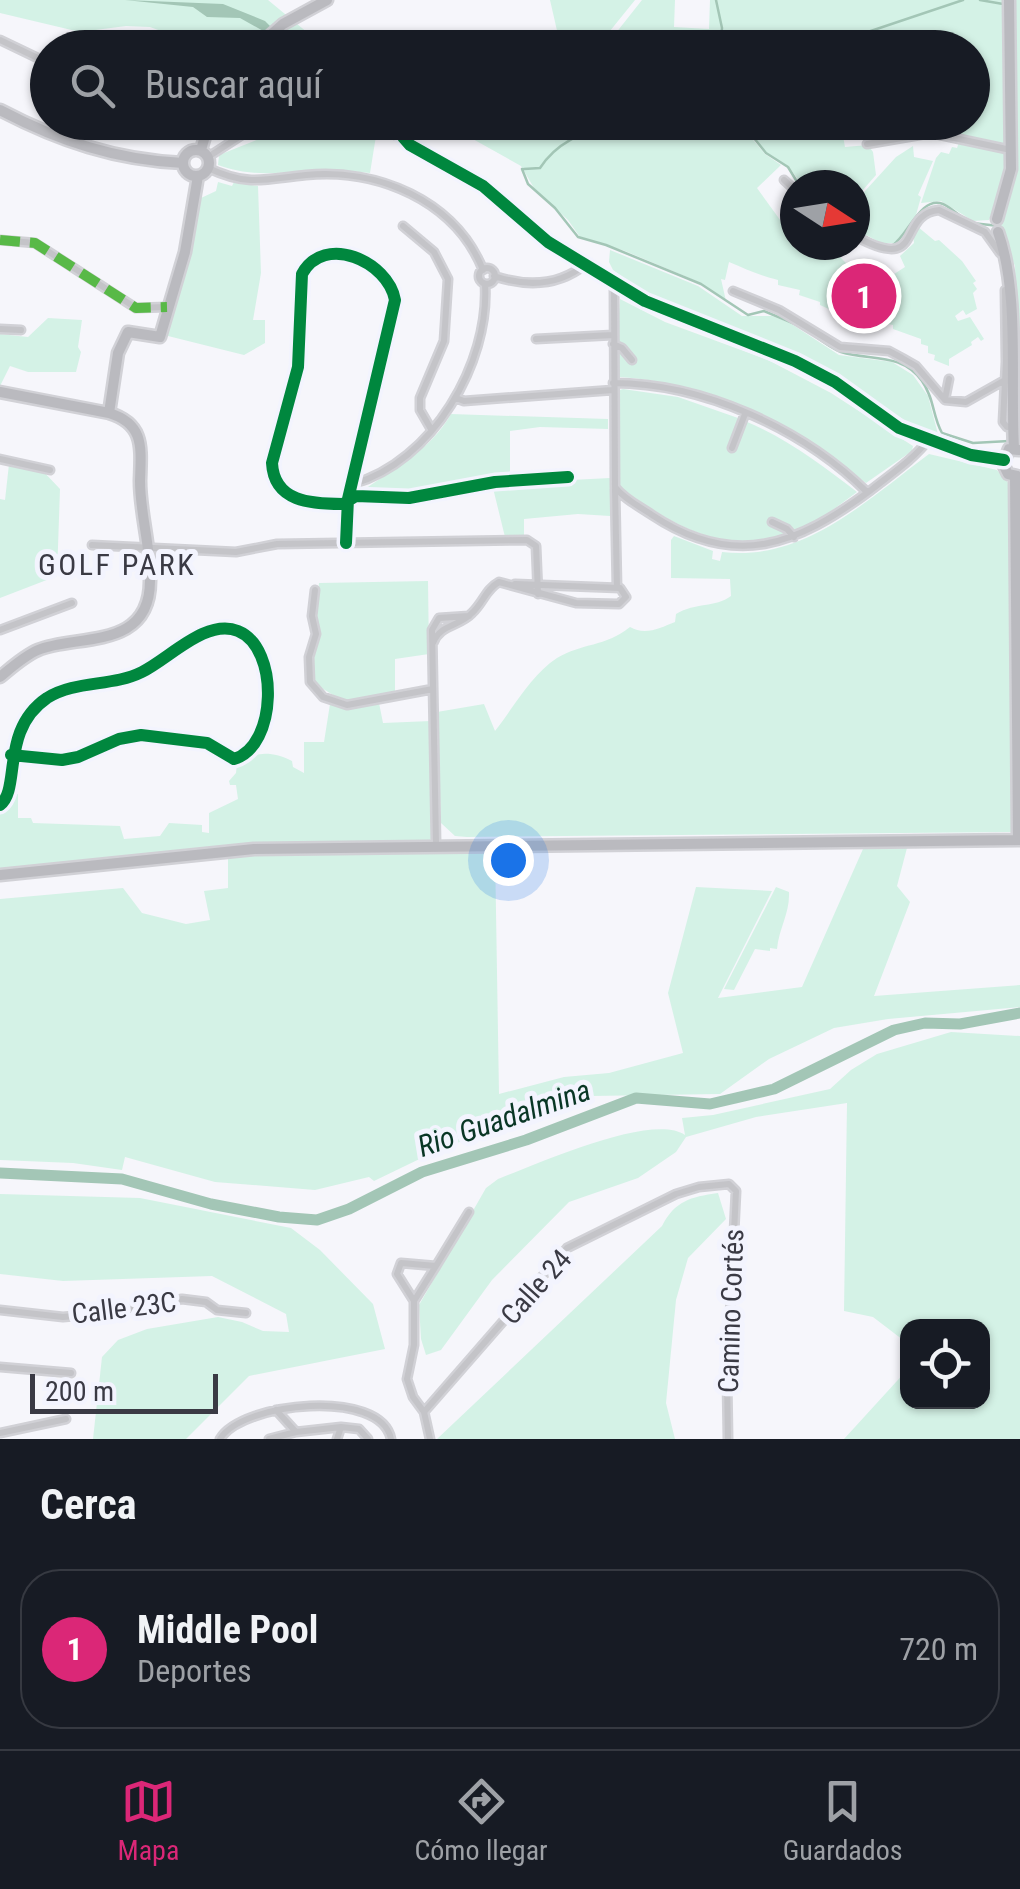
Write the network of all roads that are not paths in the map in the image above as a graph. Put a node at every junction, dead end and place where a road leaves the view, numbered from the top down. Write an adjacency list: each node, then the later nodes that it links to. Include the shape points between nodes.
1 (1009, 0): 15 (street)
2 (319, 1): 3 (street)
3 (276, 30)
4 (0, 40): 5 (street)
5 (30, 54)
6 (0, 110): 7 (street)
7 (30, 126)
8 (65, 140): 17 (street, via 102,153)
9 (208, 140): 16 (street)
10 (235, 140): 16 (street)
11 (406, 140): 24 (street, via 483,186 548,242)
12 (891, 140): 14 (street)
13 (964, 140): 15 (street)
14 (868, 144)
15 (1012, 150): 19 (street)
16 (206, 158): 17 (street, via 187,153); 18 (street); 25 (street, via 234,177 264,182 332,174 386,181 456,226)
17 (183, 163): 18 (street)
18 (198, 176): 30 (street, via 185,252)
19 (998, 219): 21 (street)
20 (404, 226): 45 (street, via 434,252 448,279 444,341 420,398)
21 (998, 232): 44 (street, via 1013,278)
22 (0, 240): 30 (street, via 34,243 136,308)
23 (870, 244): 37 (street, via 893,250 934,210 990,236 1004,270)
24 (586, 264): 26 (street, via 570,277 530,284); 28 (street)
25 (483, 270): 26 (street); 27 (street)
26 (494, 276): 27 (street)
27 (485, 284): 40 (street, via 480,342)
28 (614, 284): 34 (street); 46 (street, via 670,314 795,361 899,428)
29 (733, 291): 41 (street, via 840,347 889,351 916,366)
30 (166, 307): 42 (street, via 160,337 128,332)
31 (0, 329): 32 (street)
32 (21, 330)
33 (536, 339): 34 (street)
34 (613, 339): 35 (street); 38 (street)
35 (632, 360)
36 (949, 380): 41 (street)
37 (1005, 380): 41 (street, via 966,402); 44 (street, via 1002,420)
38 (613, 386): 40 (street); 43 (street, via 685,392); 55 (street)
39 (0, 392): 42 (street)
40 (456, 398): 45 (street)
41 (944, 399)
42 (109, 413): 62 (street, via 136,428)
43 (745, 414): 47 (street); 56 (street, via 822,455)
44 (1012, 427): 48 (street)
45 (431, 429): 54 (street, via 405,454)
46 (930, 440): 50 (street); 56 (street)
47 (732, 448)
48 (1017, 449): 50 (street, via 1009,449)
49 (0, 459): 51 (street)
50 (1004, 460): 52 (street, via 1004,469)
51 (50, 470)
52 (1017, 476): 70 (street)
53 (568, 477): 57 (street)
54 (353, 484): 57 (street); 57 (street, via 395,300 379,271 354,256 334,254 309,262 302,274 298,367 272,476 301,500)
55 (614, 487): 59 (street, via 662,522 704,540 744,547); 63 (street)
56 (868, 492): 59 (street)
57 (348, 500): 60 (street)
58 (772, 522): 59 (street)
59 (794, 537)
60 (346, 543): 62 (street, via 236,552); 65 (street, via 535,542)
61 (92, 545): 62 (street)
62 (147, 548): 68 (street, via 151,583 134,621 93,642 40,649)
63 (617, 588): 65 (street); 65 (street, via 626,592 622,603 576,603)
64 (315, 590): 69 (street, via 310,682 323,697 347,705)
65 (538, 590): 69 (street, via 494,584 470,616 444,627 433,643)
66 (72, 603): 67 (street)
67 (0, 630)
68 (0, 677)
69 (433, 689): 74 (street)
70 (1019, 692): 73 (street)
71 (11, 755): 71 (street, via 62,760 141,735 196,740 239,759 255,744 265,719 263,659 250,638 213,630 138,674 50,696 26,717); 72 (street, via 8,795)
72 (0, 805)
73 (1019, 840): 74 (street)
74 (436, 844): 75 (street, via 254,848)
75 (0, 875)
76 (732, 1185): 85 (street, Calle 24, via 676,1194 567,1248); 94 (street, Camino Cortés, via 737,1250)
77 (470, 1212): 78 (street)
78 (436, 1266): 79 (street); 79 (street, via 401,1263 397,1274)
79 (414, 1301): 85 (street, via 407,1379)
80 (0, 1310): 81 (street, Calle 23C, via 63,1317 182,1299)
81 (246, 1314)
82 (0, 1367): 83 (street)
83 (71, 1373)
84 (276, 1410): 87 (street); 89 (street, via 239,1420); 92 (street, via 363,1410 382,1420)
85 (424, 1412): 93 (street)
86 (66, 1419): 88 (street)
87 (296, 1432): 90 (street); 91 (street, via 340,1427 359,1429)
88 (0, 1433)
89 (220, 1439)
90 (269, 1439)
91 (368, 1439)
92 (391, 1439)
93 (430, 1439)
94 (728, 1439)

